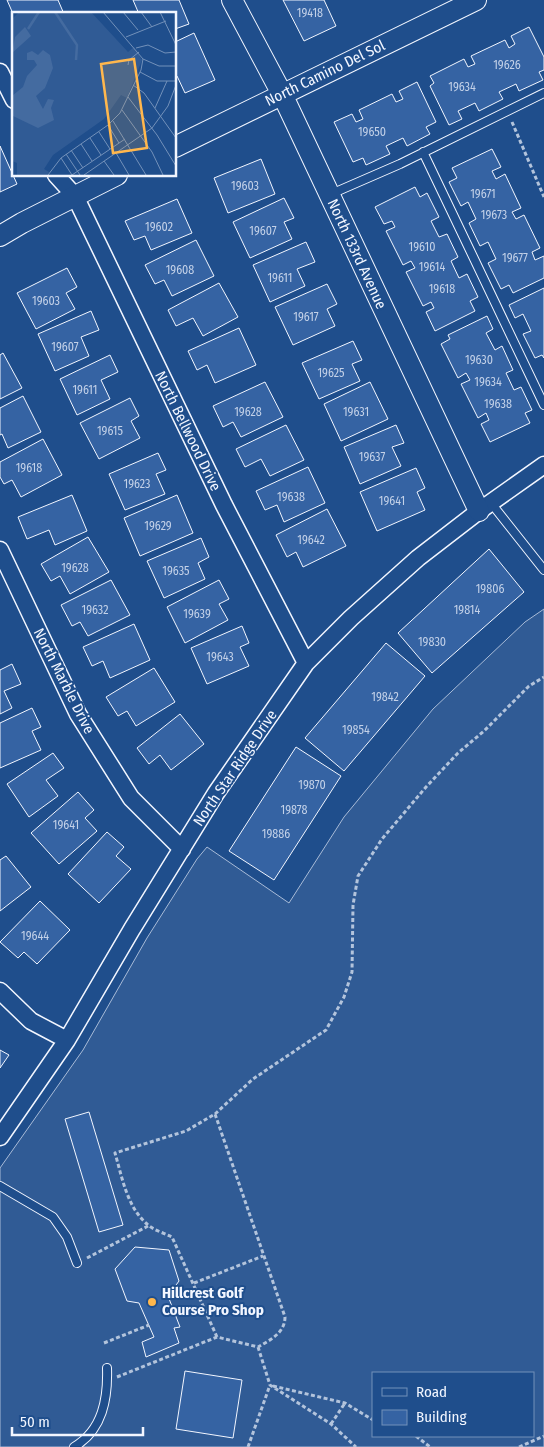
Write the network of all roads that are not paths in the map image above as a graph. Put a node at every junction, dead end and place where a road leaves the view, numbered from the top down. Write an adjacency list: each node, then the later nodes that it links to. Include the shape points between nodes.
1 (232, 0): 5 (street, North 133rd Avenue)
2 (476, 0): 5 (street, North Camino Del Sol)
3 (0, 72): 6 (street)
4 (544, 93): 8 (lane)
5 (282, 94): 7 (street, North Camino Del Sol); 11 (street, North 133rd Avenue)
6 (12, 96)
7 (176, 147)
8 (423, 152): 11 (lane); 14 (lane)
9 (57, 176): 12 (street, North Bellwood Drive)
10 (115, 176): 12 (street)
11 (329, 195): 16 (street, North 133rd Avenue)
12 (75, 196): 13 (street); 19 (street, North Bellwood Drive, via 224,505)
13 (0, 236)
14 (544, 405)
15 (544, 465): 16 (street, North Star Ridge Drive)
16 (485, 507): 18 (lane); 19 (street, North Star Ridge Drive, via 418,558)
17 (0, 550): 20 (street, North Marble Drive, via 78,714 131,798)
18 (544, 570)
19 (306, 663): 20 (street, North Star Ridge Drive, via 216,792)
20 (182, 849): 22 (street, North Star Ridge Drive)
21 (0, 991): 22 (street, via 32,1021)
22 (67, 1040): 23 (street, North Star Ridge Drive)
23 (0, 1137)
24 (0, 1186): 25 (lane, via 53,1217 67,1237)
25 (77, 1263)
26 (107, 1368): 27 (lane, via 106,1400 101,1417 86,1438)
27 (74, 1447)

